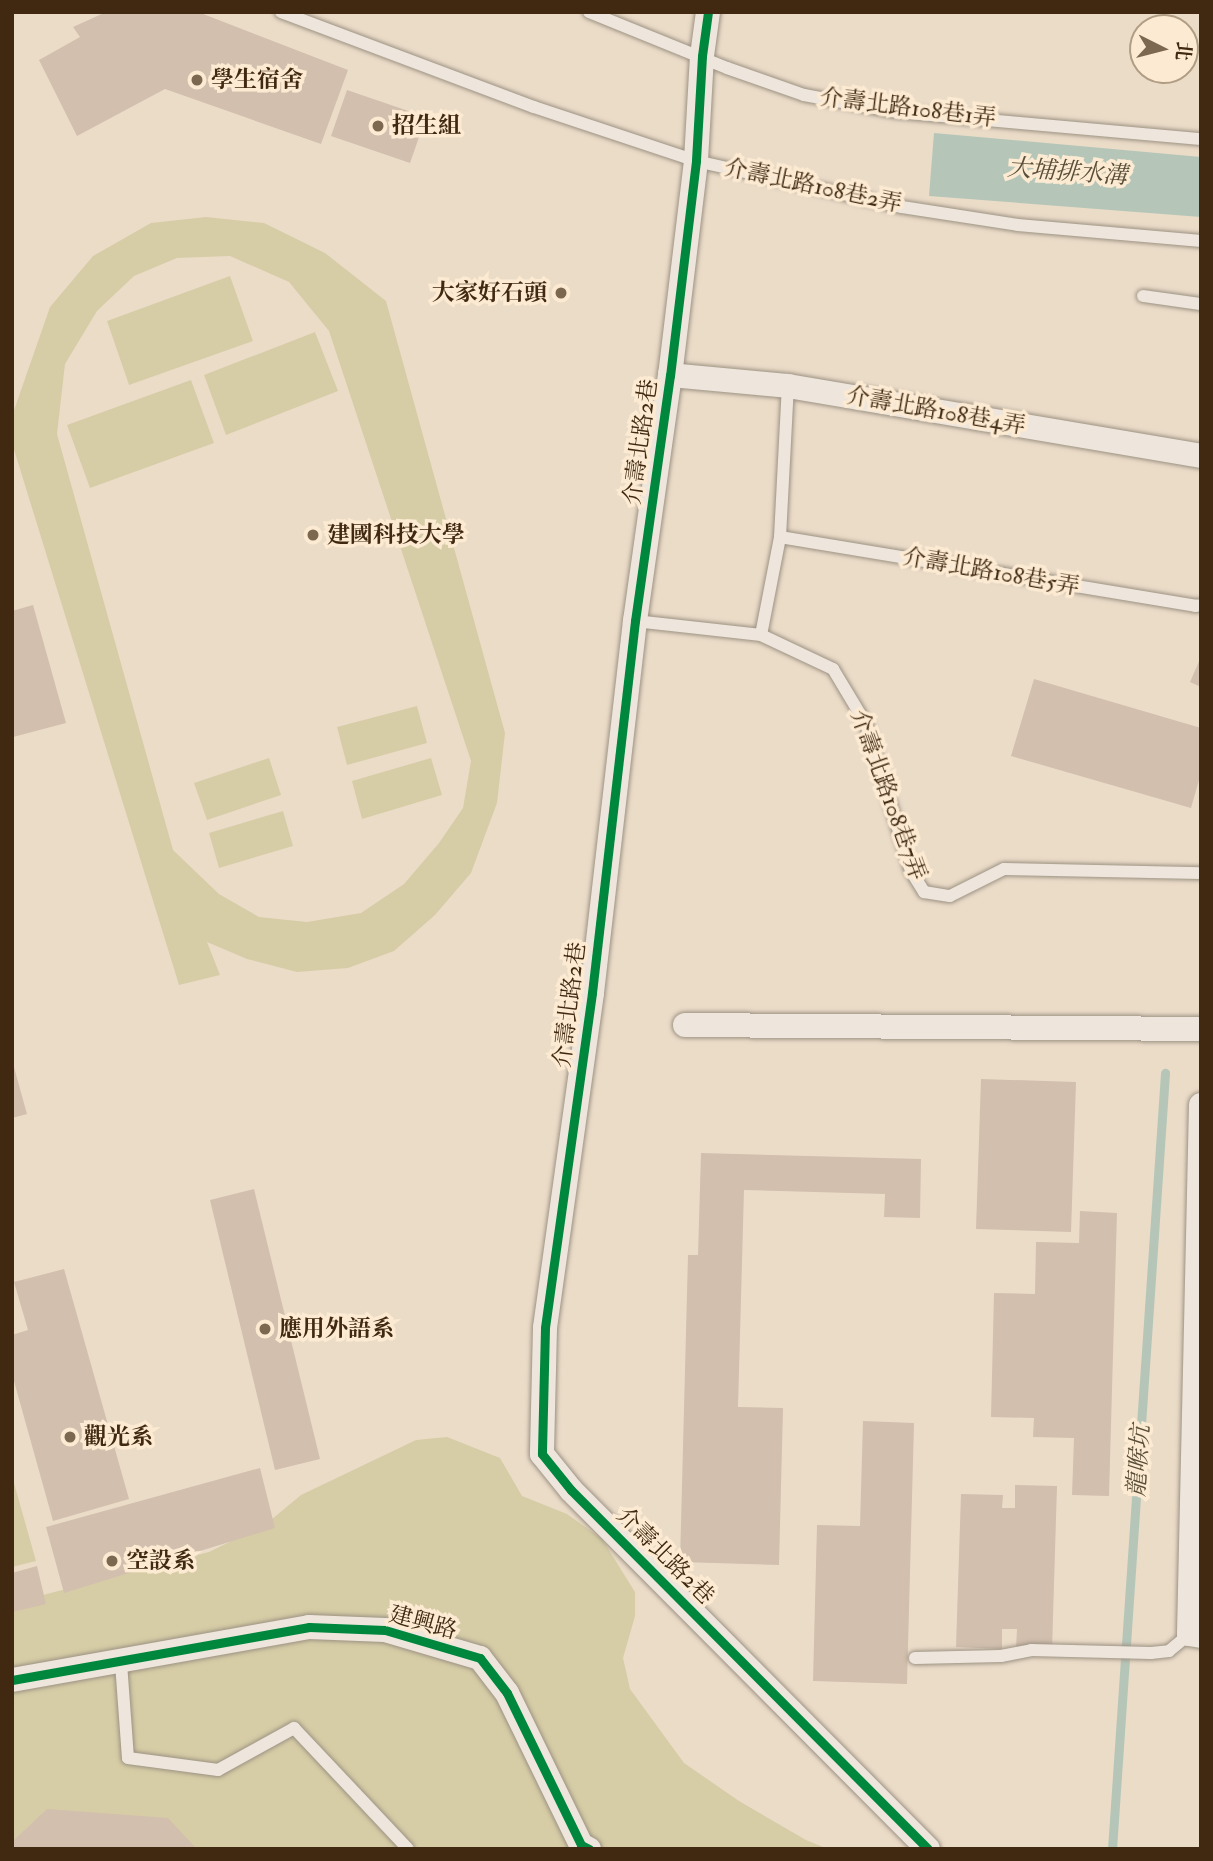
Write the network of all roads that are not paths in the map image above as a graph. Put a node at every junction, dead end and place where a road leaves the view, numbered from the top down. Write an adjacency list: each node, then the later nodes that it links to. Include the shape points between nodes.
1 (281, 12): 6 (lane, 介壽北路108巷2弄, via 534,107)
2 (589, 12): 4 (lane, 介壽北路108巷1弄)
3 (708, 12): 4 (street, 介壽北路2巷)
4 (702, 56): 5 (lane, 介壽北路108巷1弄, via 804,94 897,112); 6 (street, 介壽北路2巷)
5 (1201, 138)
6 (696, 161): 7 (lane, 介壽北路108巷2弄, via 915,209 1018,225); 10 (street, 介壽北路2巷)
7 (1201, 241)
8 (1143, 296): 9 (lane)
9 (1201, 304)
10 (670, 374): 11 (street, 介壽北路108巷4弄); 15 (street, 介壽北路2巷)
11 (788, 386): 12 (street, 介壽北路108巷4弄); 13 (lane)
12 (1201, 456)
13 (780, 537): 14 (lane, 介壽北路108巷5弄); 16 (lane)
14 (1201, 604)
15 (635, 621): 16 (lane, 介壽北路108巷7弄); 27 (street, 介壽北路2巷, via 592,993 545,1328 542,1454 571,1490)
16 (761, 635): 17 (lane, 介壽北路108巷7弄, via 833,669 866,724 911,871 924,892 950,896 1004,869)
17 (1201, 873)
18 (685, 1024): 19 (street)
19 (1201, 1029)
20 (1201, 1105): 21 (street)
21 (1195, 1635): 22 (lane, via 1169,1651 1151,1653 1031,1650 1002,1656)
22 (915, 1658)
23 (121, 1663): 24 (street, 建興路); 25 (lane, via 128,1758 218,1770 294,1728); 26 (street, 建興路, via 309,1627 385,1630 480,1658 508,1693 581,1845)
24 (12, 1680)
25 (408, 1849)
26 (589, 1849)
27 (928, 1849)

